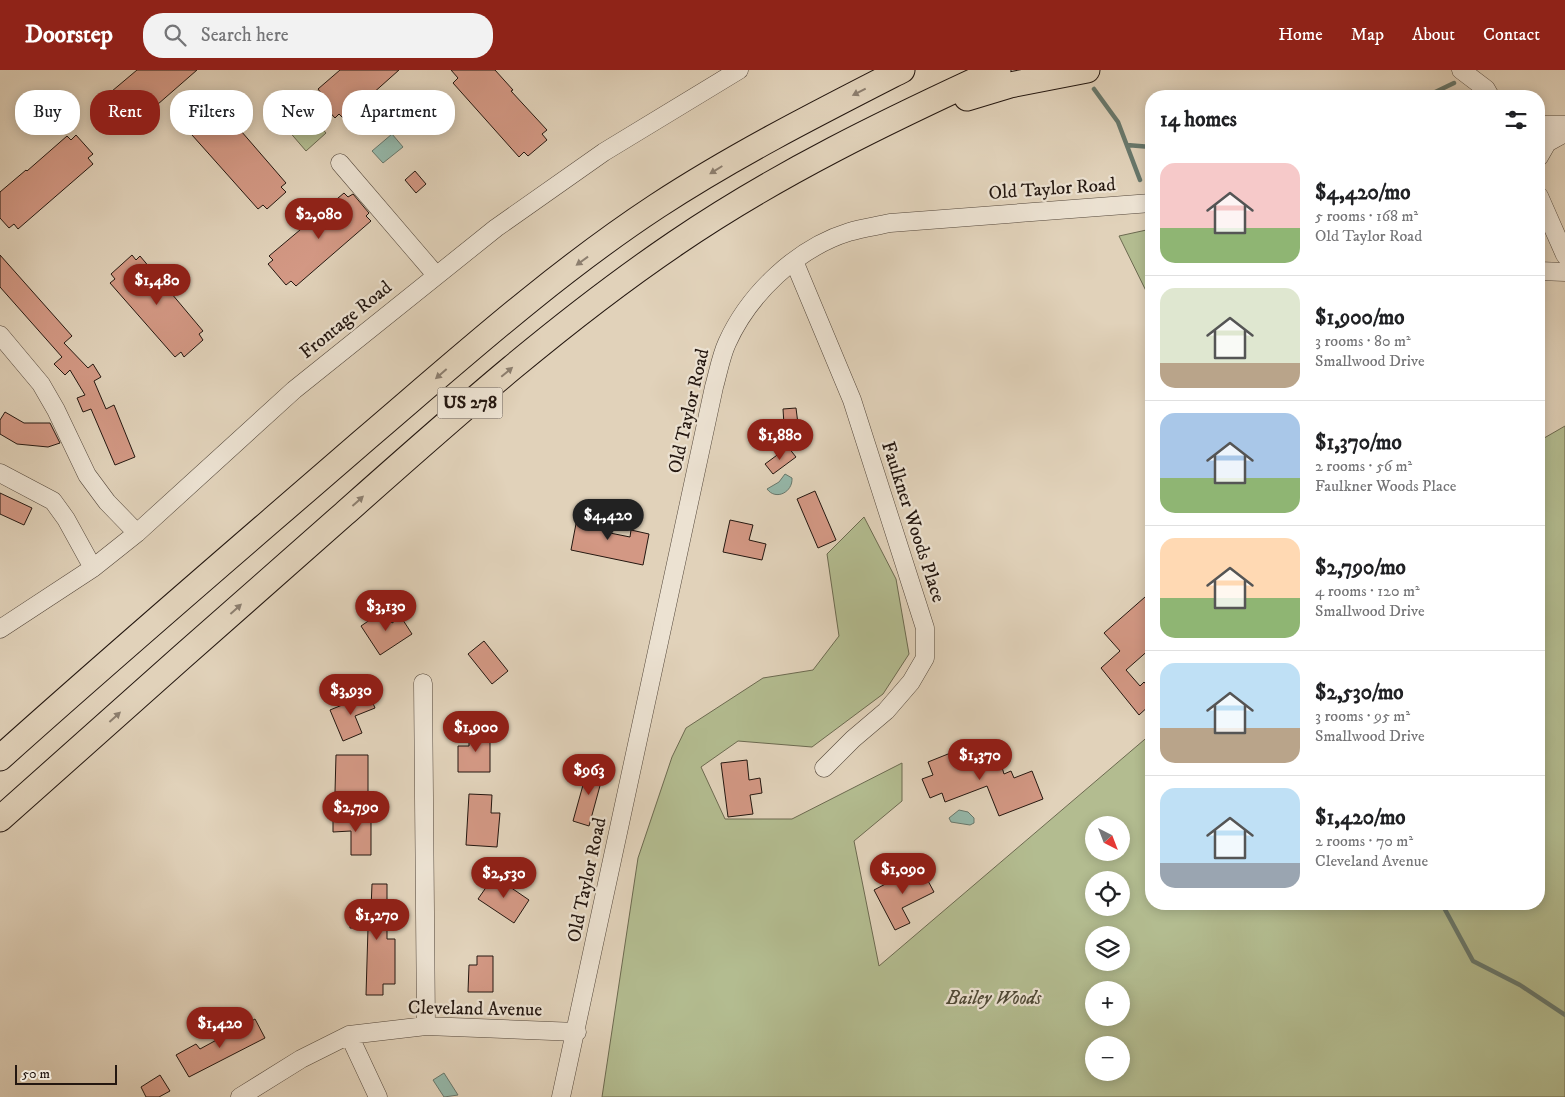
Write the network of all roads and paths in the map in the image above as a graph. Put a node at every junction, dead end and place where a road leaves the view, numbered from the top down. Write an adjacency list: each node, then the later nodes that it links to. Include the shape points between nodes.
1 (738, 70): 21 (street, Frontage Road, via 604,152)
2 (902, 70): 28 (highway, US 278, one-way to 28, via 759,143 656,207 550,284)
3 (998, 70): 9 (highway, US 278)
4 (1087, 70): 9 (highway, via 1010,85)
5 (1461, 70): 7 (street)
6 (1484, 70): 8 (street)
7 (1484, 90)
8 (1487, 90)
9 (886, 122): 29 (highway, US 278, one-way to 9, via 448,422 573,317 677,242 787,174)
10 (1545, 125): 11 (street)
11 (1565, 125)
12 (1565, 133): 13 (street)
13 (1545, 146)
14 (340, 163): 21 (street)
15 (1145, 203): 18 (street, Old Taylor Road, via 890,223 848,233)
16 (1545, 210): 17 (street)
17 (1565, 255)
18 (794, 261): 32 (street, Faulkner Woods Place, via 852,400 925,628 925,658 911,682 886,711); 36 (street, Old Taylor Road, via 747,309 727,343 714,387)
19 (1545, 271): 20 (street)
20 (1565, 272)
21 (436, 275): 24 (street, Frontage Road, via 294,390)
22 (0, 335): 24 (street, via 41,384 86,475)
23 (0, 473): 25 (street, via 53,501)
24 (137, 532): 25 (street, Frontage Road)
25 (93, 568): 26 (street, Frontage Road)
26 (0, 629)
27 (423, 683): 35 (street)
28 (54, 710): 30 (highway); 31 (highway, US 278)
29 (94, 735): 33 (highway, US 278); 34 (highway)
30 (0, 742)
31 (0, 758)
32 (824, 768)
33 (0, 819)
34 (0, 835)
35 (426, 1026): 36 (street, Cleveland Avenue); 37 (street, Cleveland Avenue)
36 (576, 1032): 40 (street, Old Taylor Road)
37 (350, 1035): 38 (street, Cleveland Avenue, via 301,1059); 39 (street)
38 (240, 1097)
39 (378, 1097)
40 (561, 1097)

